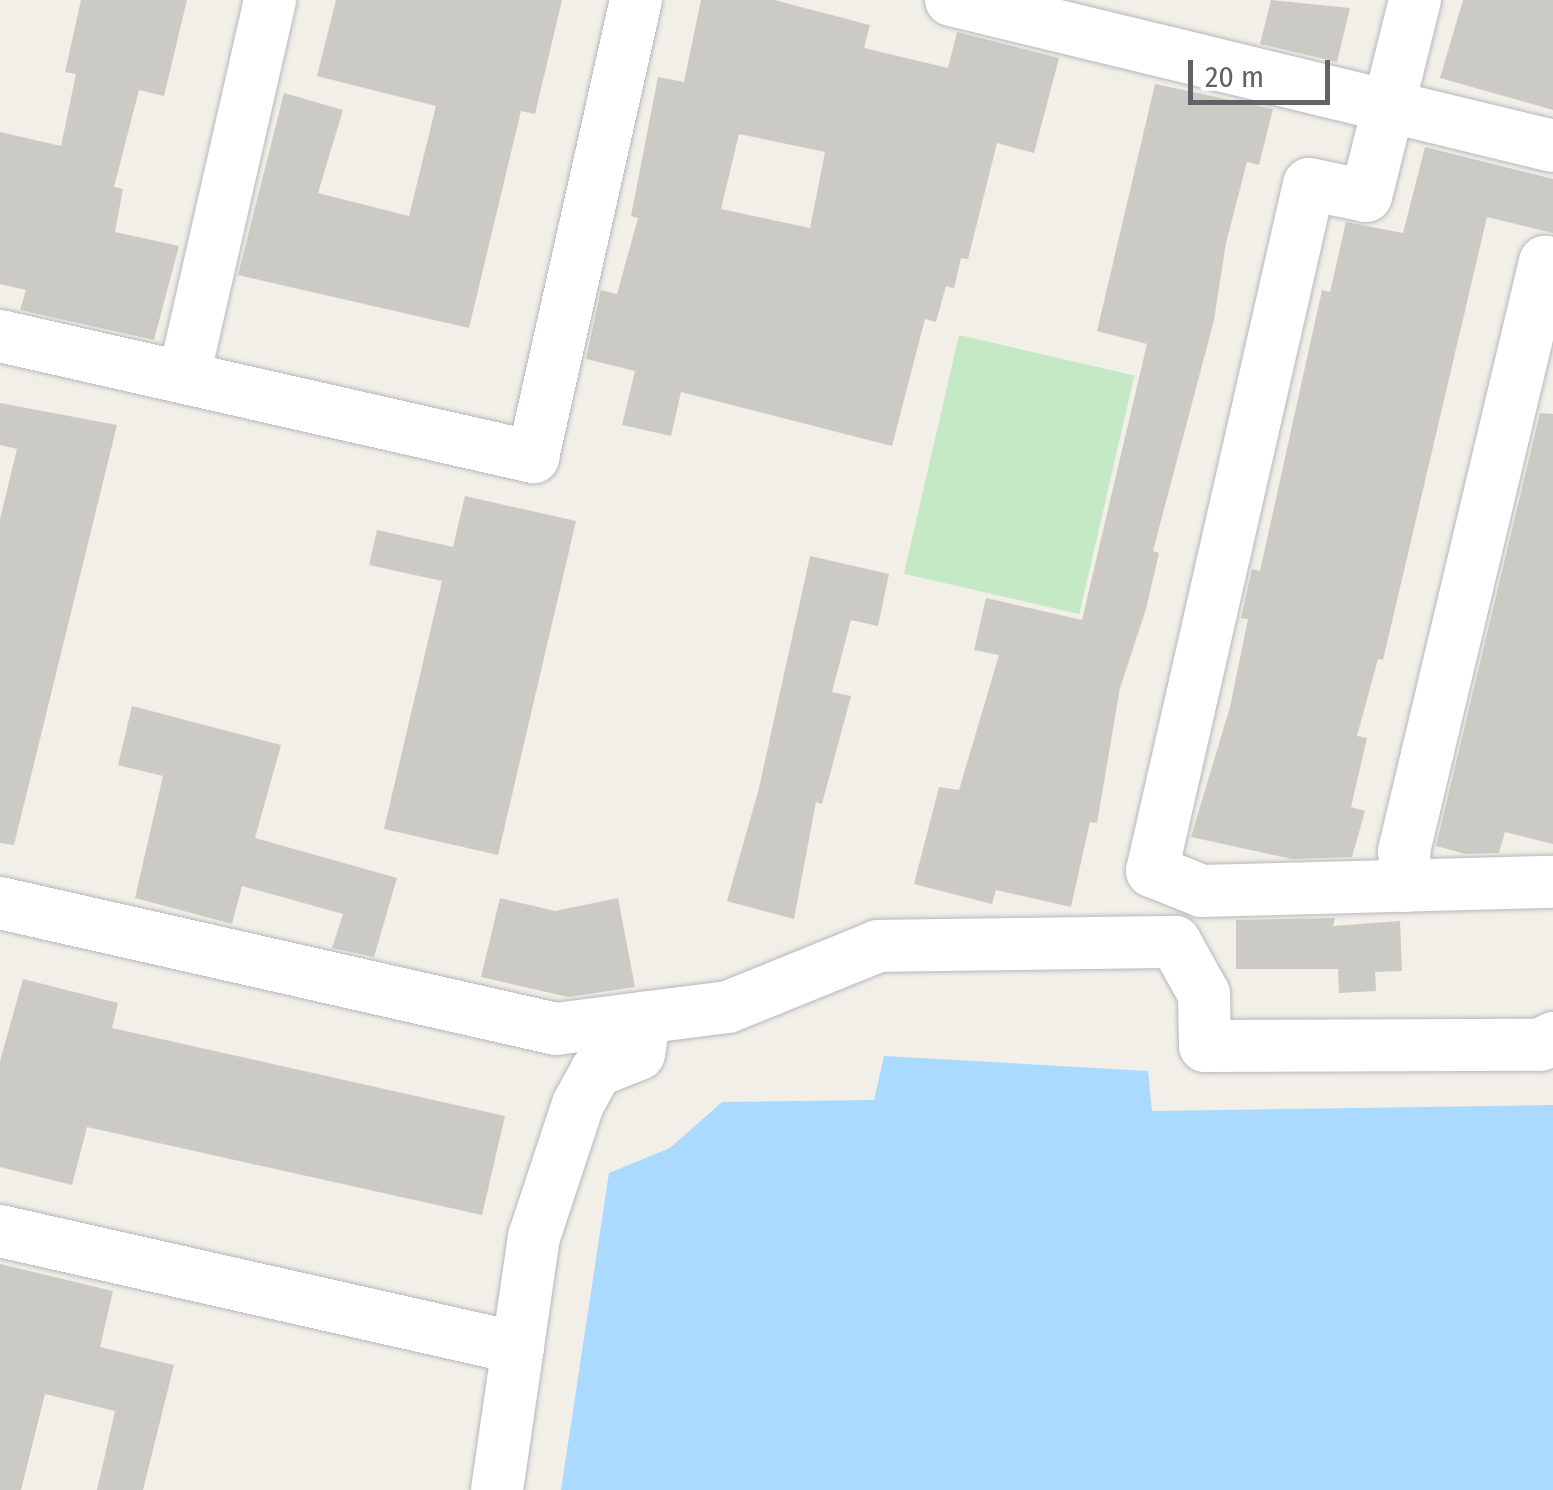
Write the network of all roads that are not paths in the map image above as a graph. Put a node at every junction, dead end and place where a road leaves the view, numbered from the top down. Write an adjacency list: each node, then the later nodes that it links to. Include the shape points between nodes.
1 (270, 0): 9 (street)
2 (636, 0): 9 (street, via 533,456)
3 (1415, 0): 5 (street)
4 (984, 4): 5 (street)
5 (1388, 107): 6 (street); 11 (street, via 1366,196 1309,184 1152,871 1202,891)
6 (1553, 146)
7 (1553, 264): 11 (street, via 1545,262 1404,851)
8 (0, 336): 9 (street)
9 (184, 376)
10 (1553, 882): 11 (street)
11 (1406, 886)
12 (0, 903): 13 (street, via 556,1029)
13 (645, 1017): 14 (street, via 728,1007 878,946 1175,942 1204,994 1205,1046 1540,1045); 16 (street, via 638,1054 596,1070 578,1104 534,1237)
14 (1553, 1038)
15 (0, 1231): 16 (street)
16 (518, 1348): 17 (street)
17 (497, 1490)

